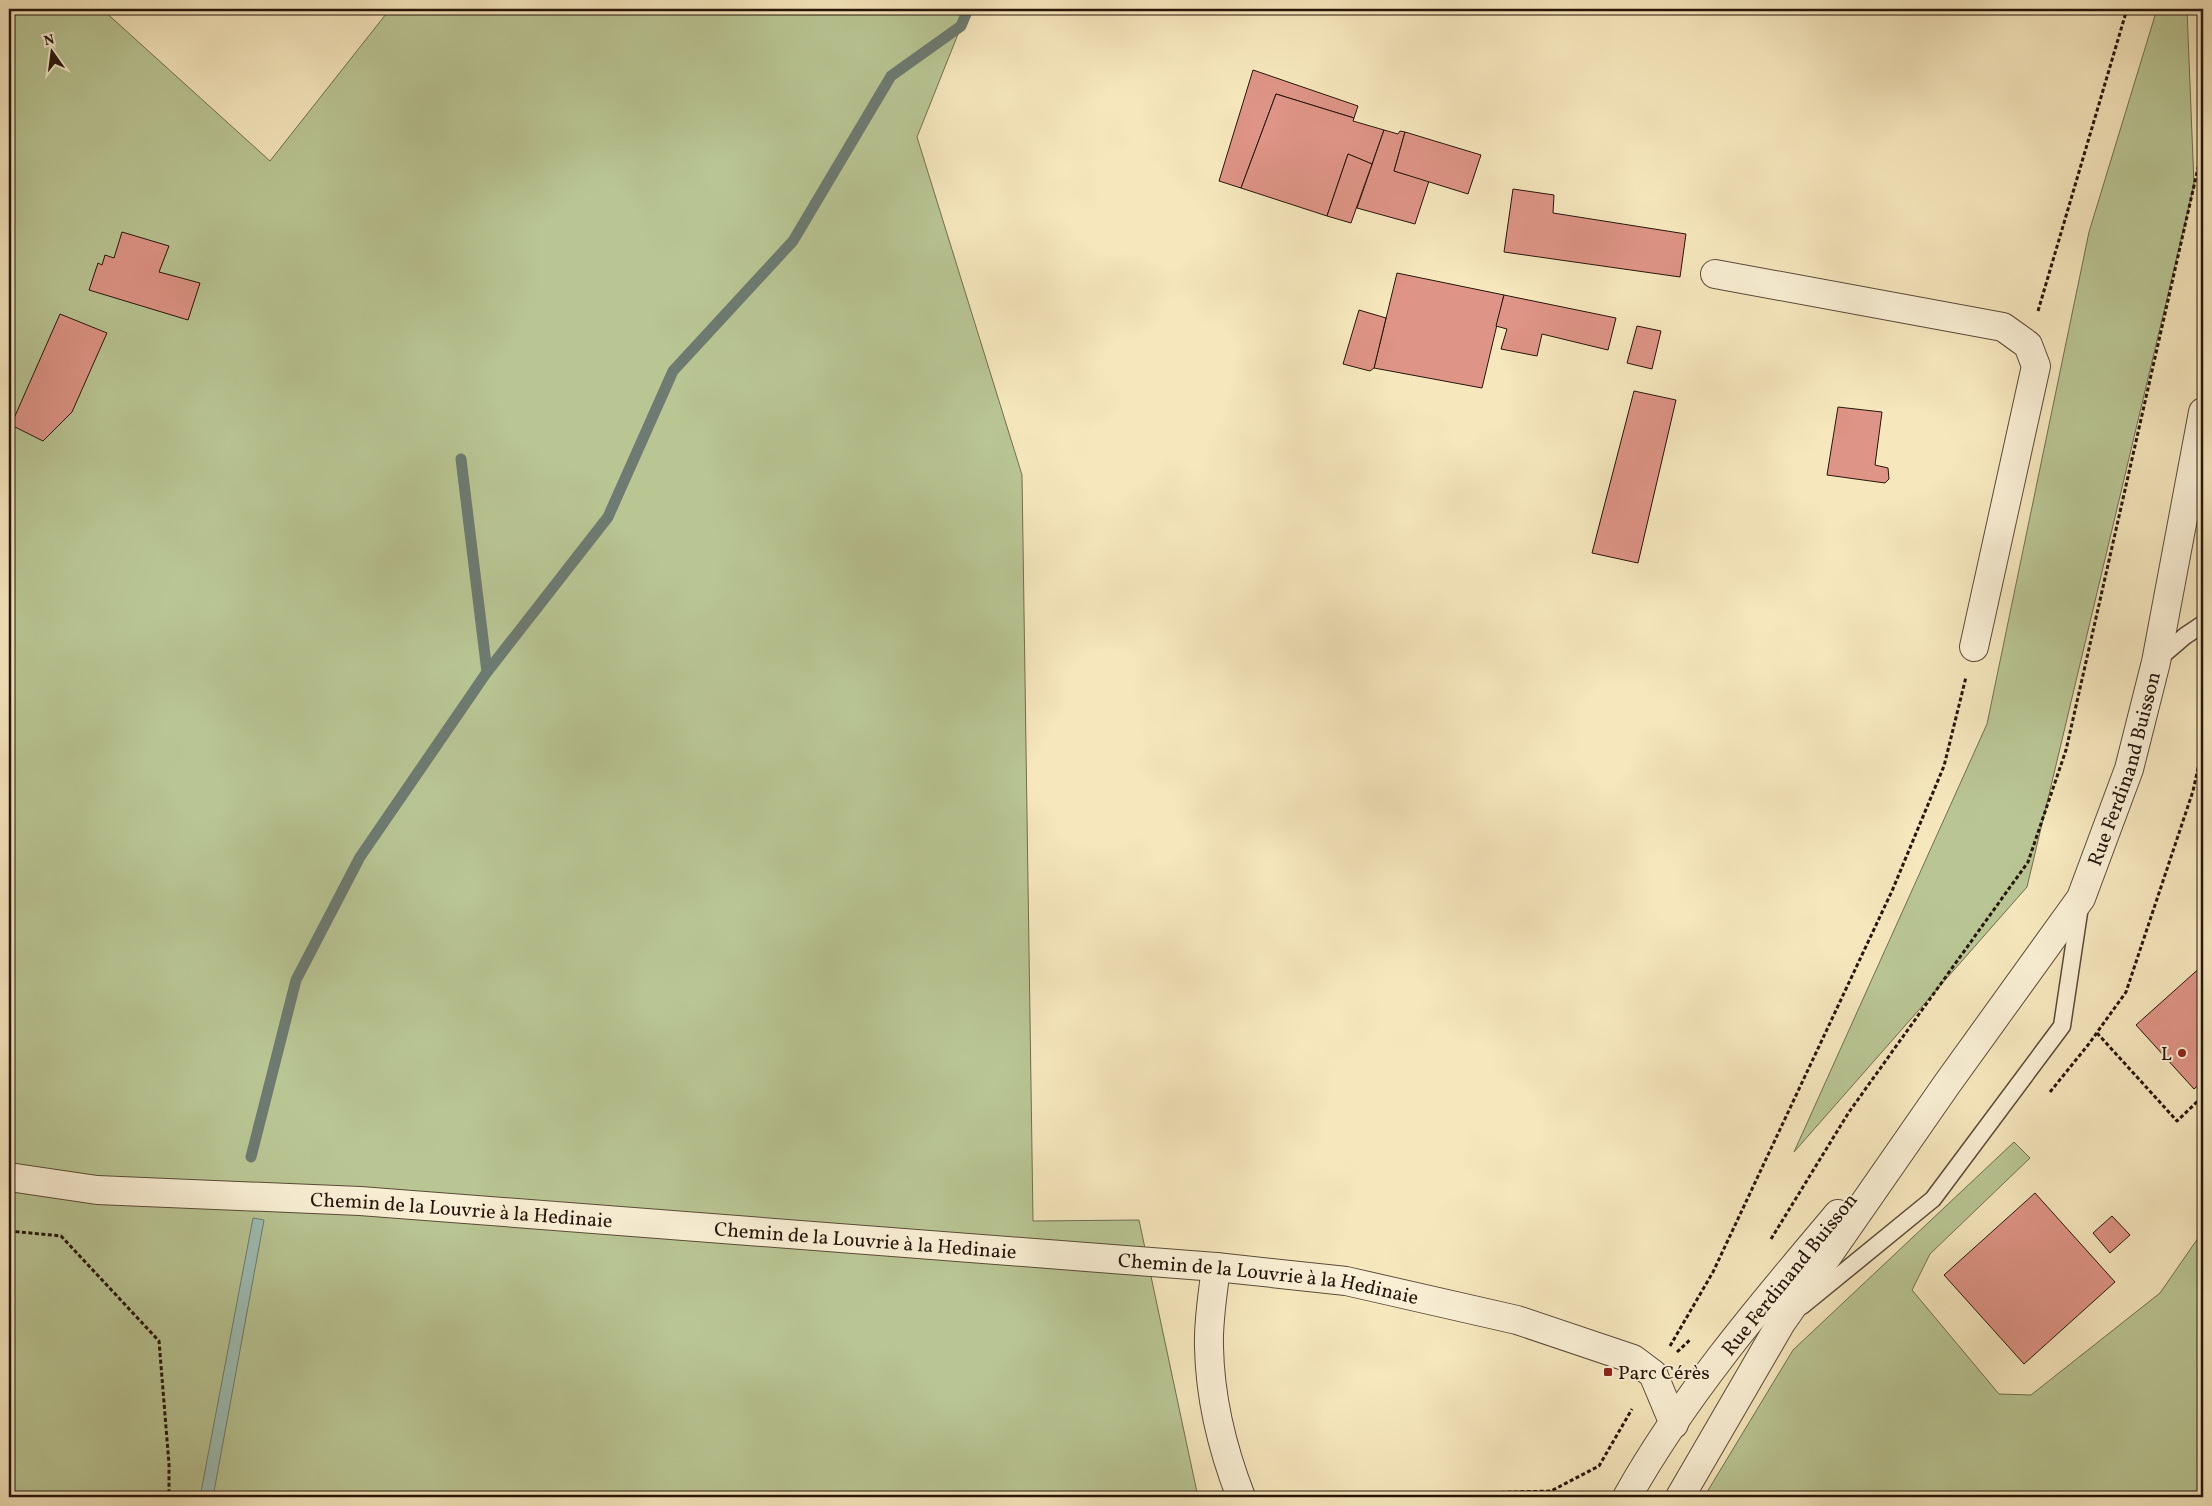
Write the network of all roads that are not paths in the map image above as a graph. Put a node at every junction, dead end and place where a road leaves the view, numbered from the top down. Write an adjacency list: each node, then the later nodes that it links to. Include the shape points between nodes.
1 (1715, 274): 4 (street, via 2003,327 2028,345 2036,366)
2 (2203, 412): 5 (street, Rue Ferdinand Buisson)
3 (2203, 624): 5 (lane)
4 (1974, 647)
5 (2156, 662): 6 (street, Rue Ferdinand Buisson, via 2129,769)
6 (2081, 898): 7 (street, Rue Ferdinand Buisson); 10 (lane, via 2062,1026 1933,1199)
7 (1946, 1084): 10 (street, Rue Ferdinand Buisson); 11 (street, Rue Ferdinand Buisson, via 1713,1365)
8 (9, 1177): 9 (street, Chemin de la Louvrie à la Hedinaie, via 98,1190 360,1202)
9 (1216, 1266): 11 (street, Chemin de la Louvrie à la Hedinaie, via 1346,1281 1517,1320 1633,1359 1653,1374); 12 (street, via 1209,1346 1213,1408 1226,1460)
10 (1781, 1323): 14 (street, Rue Ferdinand Buisson)
11 (1674, 1424): 13 (street, Rue Ferdinand Buisson)
12 (1241, 1497)
13 (1627, 1497)
14 (1680, 1497)

